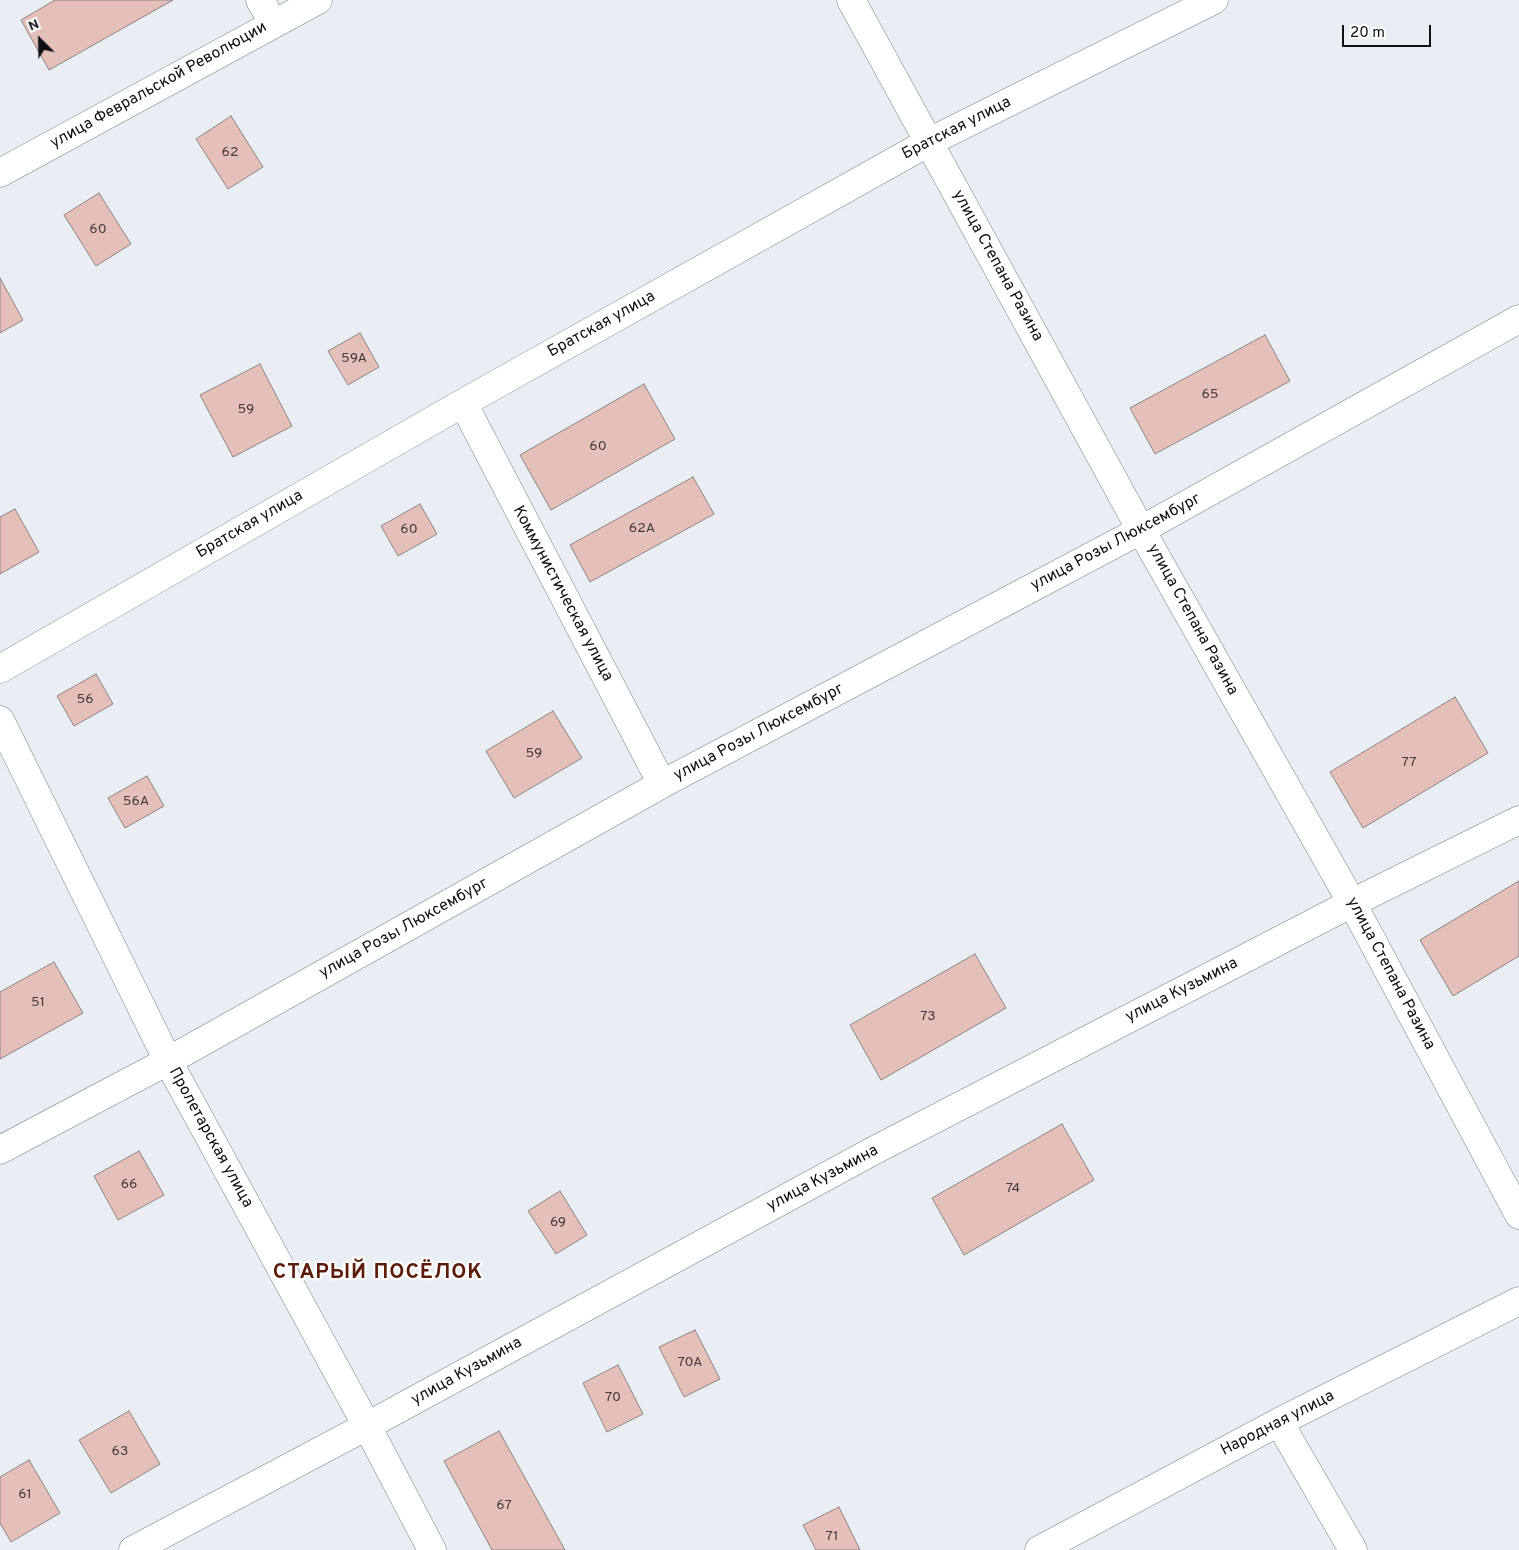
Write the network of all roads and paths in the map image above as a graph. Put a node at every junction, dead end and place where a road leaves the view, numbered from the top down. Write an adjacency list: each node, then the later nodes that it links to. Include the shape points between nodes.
1 (260, 0): 5 (street)
2 (318, 0): 5 (street, улица Февральской Революции)
3 (851, 0): 6 (street, улица Степана Разина)
4 (1214, 0): 6 (street, Братская улица)
5 (273, 23): 7 (street, улица Февральской Революции)
6 (929, 142): 9 (street, Братская улица); 10 (street, улица Степана Разина)
7 (0, 173)
8 (1519, 319): 10 (street, улица Розы Люксембург)
9 (463, 403): 11 (street, Братская улица); 13 (street, Коммунистическая улица)
10 (1141, 530): 13 (street, улица Розы Люксембург); 15 (street, улица Степана Разина)
11 (0, 669)
12 (0, 720): 16 (street, Пролетарская улица)
13 (662, 784): 16 (street, улица Розы Люксембург)
14 (1519, 820): 15 (street, улица Кузьмина)
15 (1352, 903): 18 (street, улица Степана Разина); 21 (street, улица Кузьмина, via 873,1151)
16 (168, 1061): 17 (street, улица Розы Люксембург); 21 (street, Пролетарская улица)
17 (0, 1150)
18 (1519, 1215)
19 (1519, 1301): 20 (street, Народная улица)
20 (1279, 1422): 22 (street, Народная улица); 25 (street)
21 (367, 1426): 23 (street, улица Кузьмина); 24 (street, Пролетарская улица)
22 (1055, 1546)
23 (133, 1550)
24 (432, 1550)
25 (1353, 1550)

